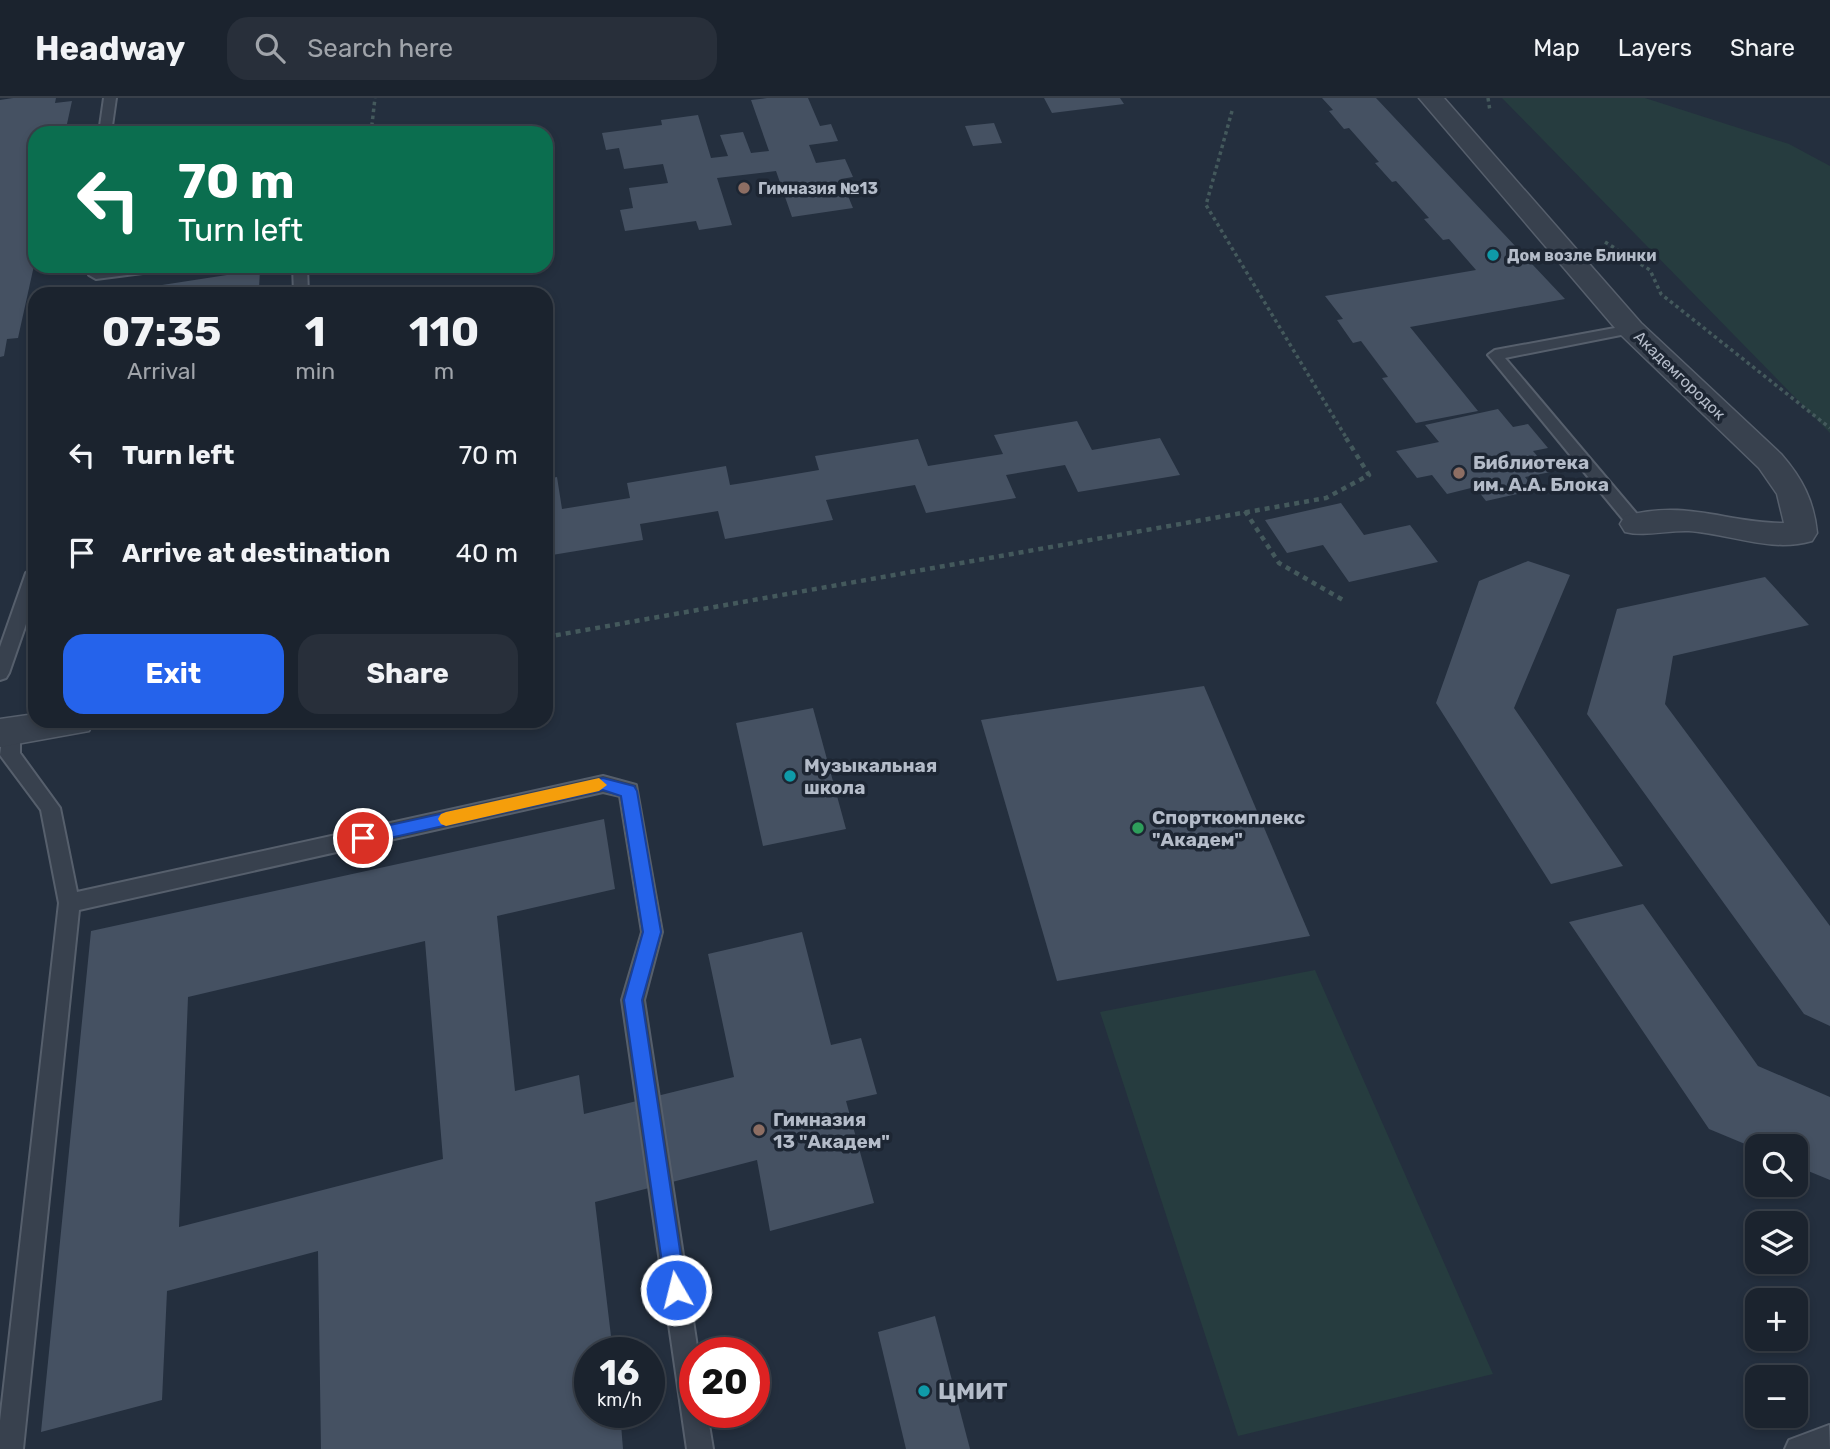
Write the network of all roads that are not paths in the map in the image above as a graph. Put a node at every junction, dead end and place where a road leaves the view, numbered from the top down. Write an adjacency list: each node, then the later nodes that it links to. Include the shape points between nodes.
1 (110, 98): 3 (lane)
2 (1431, 98): 4 (street, Академгородок)
3 (105, 126)
4 (1631, 329): 5 (lane, via 1495,355); 5 (street, Академгородок, via 1770,461 1799,505 1801,533 1777,536 1664,519)
5 (1636, 524)
6 (28, 593): 7 (lane)
7 (0, 673)
8 (31, 728): 9 (street)
9 (5, 732): 10 (lane, via 10,755 50,808)
10 (69, 903): 12 (lane); 13 (lane, via 603,784 629,791 652,932 633,1000)
11 (1829, 1438): 14 (lane)
12 (10, 1449)
13 (700, 1449)
14 (1798, 1449)

